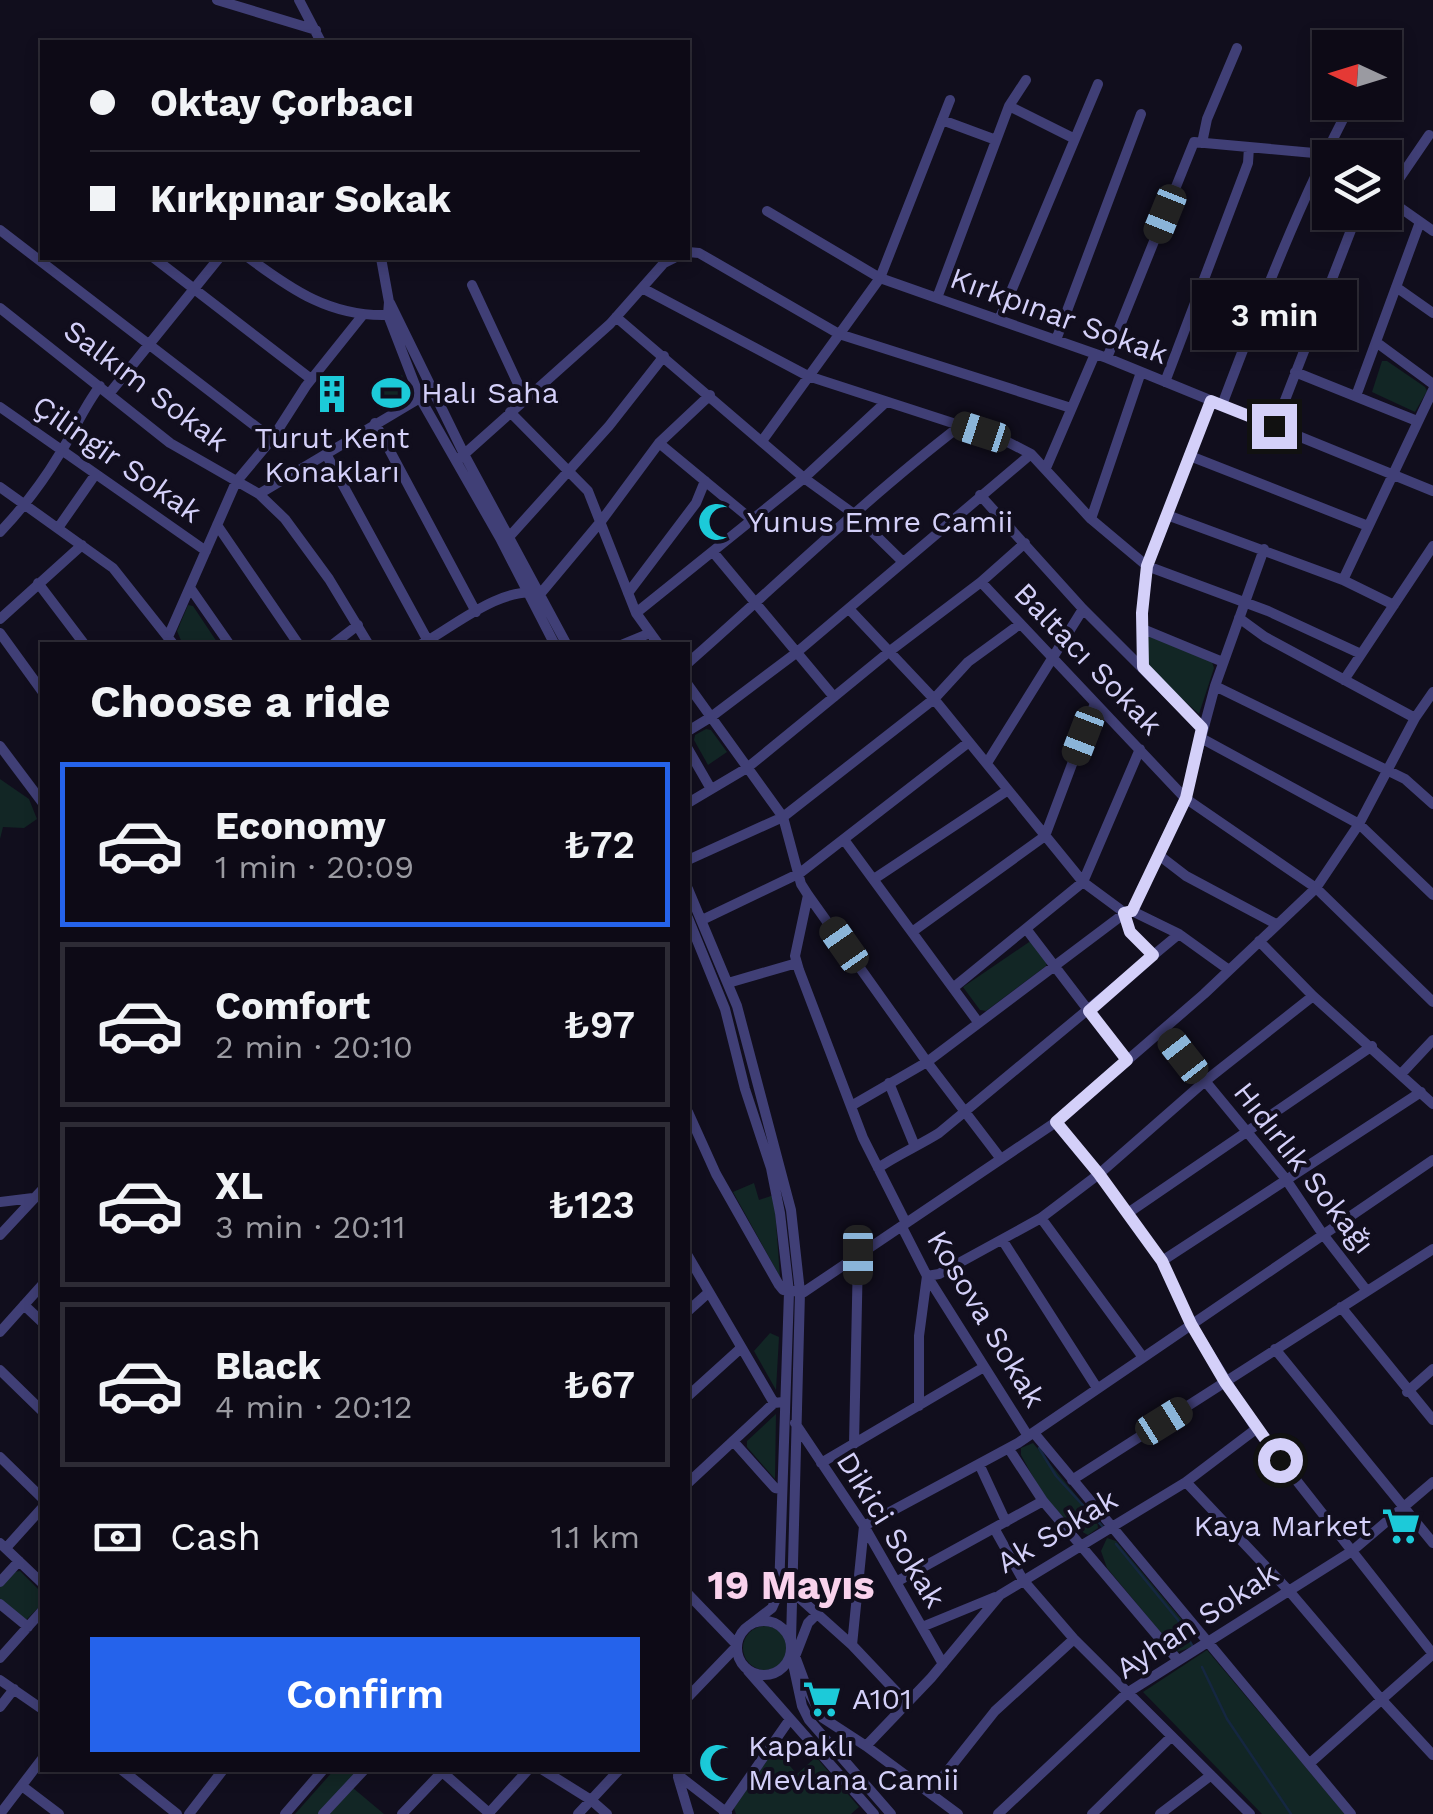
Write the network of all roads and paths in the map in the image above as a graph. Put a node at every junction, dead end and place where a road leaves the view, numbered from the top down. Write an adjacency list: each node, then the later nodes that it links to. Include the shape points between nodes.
1 (218, 0): 3 (street)
2 (299, 0): 3 (street)
3 (316, 30): 4 (street)
4 (320, 40)
5 (1237, 48): 15 (street)
6 (1026, 80): 9 (street)
7 (1098, 84): 13 (street)
8 (950, 100): 11 (street)
9 (1008, 106): 13 (street); 14 (street)
10 (1141, 114): 46 (street)
11 (942, 120): 14 (street); 32 (street)
12 (1429, 135): 18 (street)
13 (1075, 139): 44 (street)
14 (996, 140): 37 (street)
15 (1202, 143): 16 (street); 51 (street, via 1194,142)
16 (1249, 147): 17 (street); 56 (street)
17 (1312, 154)
18 (1402, 175)
19 (1312, 187): 64 (street)
20 (1402, 208): 22 (street)
21 (767, 211): 32 (street, Kırkpınar Sokak)
22 (1420, 222): 25 (street); 35 (street)
23 (0, 230): 48 (street)
24 (1351, 230): 53 (street)
25 (1433, 230)
26 (690, 252): 45 (street)
27 (157, 260): 34 (street)
28 (217, 260): 34 (street)
29 (251, 260): 42 (street, via 294,291)
30 (381, 260): 38 (street)
31 (669, 260): 36 (street)
32 (880, 278): 37 (street, Kırkpınar Sokak); 45 (street)
33 (472, 285): 62 (street)
34 (195, 287): 48 (street); 55 (street)
35 (1396, 287): 40 (street); 47 (street)
36 (642, 288): 43 (street); 54 (street)
37 (937, 298): 44 (street, Kırkpınar Sokak)
38 (390, 302): 41 (street); 79 (street)
39 (0, 308): 58 (street, Salkım Sokak)
40 (1433, 313)
41 (388, 315): 42 (street); 61 (street)
42 (362, 316): 55 (street)
43 (616, 317): 50 (street); 62 (street)
44 (999, 320): 46 (street, Kırkpınar Sokak)
45 (840, 334): 54 (street); 66 (street)
46 (1056, 340): 49 (street, Kırkpınar Sokak)
47 (1376, 342): 57 (street); 60 (street)
48 (150, 344): 58 (street); 72 (street)
49 (1094, 354): 51 (street, Kırkpınar Sokak); 66 (street)
50 (664, 356): 59 (street); 81 (street)
51 (1107, 358): 52 (street, Kırkpınar Sokak)
52 (1141, 372): 56 (street, Kırkpınar Sokak); 94 (street)
53 (1295, 372): 60 (street); 71 (street)
54 (808, 376): 63 (street); 73 (street)
55 (311, 379): 72 (street)
56 (1166, 382): 64 (street, Kırkpınar Sokak)
57 (1433, 387): 68 (street)
58 (105, 390): 75 (street, via 83,407); 86 (street, Salkım Sokak, via 170,443)
59 (710, 394): 73 (street); 74 (street)
60 (1356, 396): 68 (street)
61 (420, 398): 69 (street); 79 (street)
62 (525, 398): 67 (street)
63 (886, 402): 70 (street); 84 (street)
64 (1217, 403): 71 (street, Kırkpınar Sokak); 78 (street)
65 (0, 406): 75 (street, Çilingir Sokak)
66 (1071, 408): 80 (street)
67 (510, 412): 79 (street); 81 (street)
68 (1417, 421): 82 (street)
69 (375, 423): 76 (street); 122 (street)
70 (960, 426): 77 (street); 92 (street)
71 (1274, 426): 82 (street, Kırkpınar Sokak)
72 (272, 438): 86 (street)
73 (762, 441): 84 (street)
74 (659, 443): 85 (street); 95 (street)
75 (62, 452): 83 (street, Çilingir Sokak); 91 (street)
76 (326, 454): 89 (street); 137 (street)
77 (1031, 454): 80 (street); 90 (street)
78 (1190, 456): 93 (street); 98 (street)
79 (459, 458): 101 (street); 114 (street)
80 (1046, 468): 94 (street)
81 (568, 470): 95 (street); 101 (street)
82 (1393, 474): 88 (street, Kırkpınar Sokak); 98 (street)
83 (95, 476): 99 (street); 106 (street, Çilingir Sokak)
84 (804, 478): 92 (street); 96 (street)
85 (705, 481): 96 (street); 116 (street)
86 (236, 482): 89 (street, Salkım Sokak); 97 (street)
87 (0, 487): 91 (street)
88 (1433, 491)
89 (259, 494): 127 (street, Salkım Sokak, via 330,578)
90 (980, 495): 102 (street); 108 (street)
91 (25, 506): 99 (street); 100 (street)
92 (854, 514): 108 (street); 117 (street)
93 (1167, 514): 105 (street); 109 (street)
94 (1091, 519): 109 (street)
95 (602, 520): 115 (street); 116 (street)
96 (752, 520): 107 (street)
97 (217, 525): 106 (street); 134 (street)
98 (1368, 526): 110 (street)
99 (58, 528): 103 (street)
100 (0, 532)
101 (510, 536): 115 (street)
102 (1024, 544): 111 (street); 121 (street)
103 (82, 545): 112 (street); 131 (street, via 114,568)
104 (1433, 546): 119 (street)
105 (1264, 549): 110 (street); 118 (street)
106 (206, 551): 113 (street)
107 (712, 552): 117 (street); 123 (street)
108 (903, 562): 120 (street)
109 (1147, 566): 118 (street); 128 (street)
110 (1343, 580): 119 (street)
111 (981, 582): 126 (street, Baltacı Sokak); 143 (street)
112 (38, 583): 125 (street); 132 (street)
113 (190, 589): 131 (street); 133 (street)
114 (527, 591): 115 (street); 122 (street); 139 (street)
115 (542, 593): 140 (street)
116 (628, 594): 123 (street)
117 (756, 603): 144 (street); 147 (street)
118 (1243, 604): 124 (street); 145 (street)
119 (1394, 605): 145 (street)
120 (850, 610): 143 (street); 144 (street)
121 (1084, 610): 146 (street); 149 (street)
122 (476, 612): 138 (street)
123 (636, 614): 130 (street)
124 (1239, 618): 148 (street); 150 (street)
125 (0, 619)
126 (1020, 624): 146 (street, Baltacı Sokak); 156 (street, via 968,662)
127 (358, 625): 135 (street); 136 (street, Salkım Sokak)
128 (1143, 629): 148 (street); 149 (street)
129 (0, 633): 152 (street)
130 (650, 634): 141 (street); 142 (street)
131 (171, 641)
132 (83, 642)
133 (228, 642)
134 (297, 642)
135 (336, 642)
136 (367, 642)
137 (423, 642)
138 (426, 642)
139 (554, 642)
140 (566, 642)
141 (629, 642)
142 (657, 642)
143 (890, 650): 154 (street); 156 (street)
144 (796, 653): 154 (street); 158 (street)
145 (1361, 654): 150 (street)
146 (1051, 658): 157 (street, Baltacı Sokak); 166 (street)
147 (690, 661)
148 (1223, 662): 151 (street)
149 (1143, 667): 161 (street)
150 (1344, 680): 159 (street)
151 (1215, 686): 161 (street); 168 (street)
152 (40, 688)
153 (690, 688): 158 (street)
154 (834, 696): 167 (street)
155 (1431, 698): 159 (street)
156 (934, 699): 162 (street); 175 (street)
157 (1096, 703): 164 (street, Baltacı Sokak); 177 (street)
158 (711, 718): 160 (street); 167 (street)
159 (1415, 718): 168 (street)
160 (690, 729)
161 (1201, 733): 171 (street); 176 (street)
162 (970, 742): 166 (street); 178 (street)
163 (0, 746): 172 (street)
164 (1140, 749): 171 (street, Baltacı Sokak); 183 (street)
165 (690, 752): 169 (street)
166 (987, 764): 170 (street)
167 (748, 768): 169 (street); 175 (street)
168 (1386, 771): 174 (street); 176 (street)
169 (711, 789): 173 (street)
170 (1008, 790): 177 (street); 182 (street)
171 (1186, 798): 179 (street); 184 (street, Baltacı Sokak)
172 (40, 799)
173 (690, 802)
174 (1433, 804)
175 (783, 817): 180 (street); 181 (street)
176 (1359, 824): 184 (street); 187 (street)
177 (1046, 836): 183 (street); 193 (street)
178 (845, 841): 181 (street); 182 (street)
179 (1160, 856): 188 (street); 191 (street)
180 (690, 859)
181 (800, 873): 186 (street); 189 (street)
182 (874, 880): 193 (street)
183 (1083, 882): 188 (street); 192 (street)
184 (1316, 888): 191 (street); 203 (street, Baltacı Sokak)
185 (690, 893): 189 (street)
186 (808, 895): 197 (street); 210 (street)
187 (1433, 895)
188 (1128, 912): 194 (street); 196 (street, via 1130,932); 198 (street)
189 (702, 920): 200 (street)
190 (690, 923): 242 (street, via 726,1009 771,1168)
191 (1276, 924): 195 (street)
192 (1028, 930): 198 (street); 201 (street)
193 (912, 932): 201 (street)
194 (1179, 934): 196 (street); 199 (street)
195 (1259, 940): 199 (street); 202 (street)
196 (1153, 955): 204 (street)
197 (797, 963): 200 (street); 216 (street, Kosova Sokak)
198 (1055, 966): 204 (street); 205 (street)
199 (1229, 970): 206 (street)
200 (728, 983): 242 (street, via 791,1210)
201 (953, 988): 205 (street)
202 (1313, 996): 208 (street); 212 (street)
203 (1433, 1002)
204 (1089, 1011): 209 (street); 217 (street)
205 (978, 1022): 210 (street)
206 (1163, 1030): 209 (street); 212 (street, Hıdırlık Sokağı)
207 (1433, 1040): 211 (street)
208 (1372, 1046): 211 (street); 219 (street)
209 (1127, 1060): 218 (street)
210 (927, 1062): 213 (street); 217 (street)
211 (1402, 1073): 214 (street)
212 (1204, 1082): 219 (street, Hıdırlık Sokağı); 225 (street)
213 (889, 1083): 216 (street); 221 (street)
214 (1421, 1092): 215 (street); 226 (street)
215 (1433, 1104)
216 (851, 1106): 224 (street, Kosova Sokak)
217 (966, 1111): 221 (street); 222 (street)
218 (1056, 1122): 222 (street); 225 (street)
219 (1248, 1131): 226 (street, Hıdırlık Sokağı); 229 (street)
220 (692, 1138): 242 (street, via 779,1286)
221 (914, 1144): 224 (street)
222 (1001, 1158): 231 (street)
223 (1433, 1160): 232 (street)
224 (878, 1168): 231 (street, Kosova Sokak)
225 (1099, 1174): 229 (street); 230 (street)
226 (1286, 1178): 232 (street, Hıdırlık Sokağı); 238 (street)
227 (38, 1194): 228 (street); 233 (street)
228 (0, 1202)
229 (1128, 1213): 238 (street)
230 (1041, 1218): 234 (street); 252 (street)
231 (904, 1225): 236 (street); 239 (street, Kosova Sokak)
232 (1322, 1233): 241 (street, Hıdırlık Sokağı); 248 (street)
233 (0, 1235)
234 (1003, 1242): 239 (street); 257 (street)
235 (1433, 1249): 241 (street)
236 (858, 1255): 242 (street); 268 (street)
237 (690, 1260): 243 (street)
238 (1162, 1261): 248 (street)
239 (927, 1276): 253 (street, Kosova Sokak); 261 (street)
240 (40, 1288): 244 (street)
241 (1367, 1290): 245 (street)
242 (794, 1292): 260 (street); 264 (street)
243 (708, 1293): 246 (street); 250 (street)
244 (24, 1305): 247 (street); 249 (street)
245 (1341, 1308): 251 (street); 258 (street)
246 (690, 1309)
247 (40, 1320)
248 (1191, 1324): 252 (street); 256 (street)
249 (0, 1332)
250 (741, 1348): 259 (street); 260 (street)
251 (1275, 1349): 256 (street); 280 (street)
252 (1142, 1356): 257 (street)
253 (984, 1368): 261 (street); 266 (street, Kosova Sokak)
254 (1433, 1368): 258 (street)
255 (0, 1370): 262 (street)
256 (1225, 1382): 265 (street); 273 (street)
257 (1096, 1388): 266 (street)
258 (1407, 1392): 263 (street)
259 (690, 1394)
260 (779, 1403): 267 (street); 277 (street)
261 (919, 1406): 268 (street)
262 (40, 1408)
263 (1433, 1420)
264 (794, 1423): 271 (street, Dikici Sokak); 295 (street)
265 (1256, 1429): 275 (street, Ak Sokak); 289 (street)
266 (1031, 1435): 269 (street); 273 (street, Kosova Sokak)
267 (733, 1441): 274 (street); 277 (street)
268 (854, 1444): 271 (street)
269 (1009, 1448): 272 (street); 279 (street)
270 (0, 1458): 278 (street)
271 (822, 1462): 283 (street, Dikici Sokak)
272 (980, 1466): 282 (street); 283 (street)
273 (1072, 1480): 285 (street, Kosova Sokak)
274 (690, 1482)
275 (1186, 1482): 285 (street, Ak Sokak); 296 (street)
276 (1433, 1482): 280 (street, Ayhan Sokak)
277 (782, 1489): 302 (street, via 780,1592 772,1608)
278 (40, 1496)
279 (1043, 1501): 282 (street); 288 (street)
280 (1402, 1507): 286 (street); 289 (street, Ayhan Sokak)
281 (40, 1510): 287 (street)
282 (1006, 1522): 284 (street)
283 (864, 1526): 294 (street, Dikici Sokak); 307 (street)
284 (994, 1528): 291 (street); 294 (street)
285 (1111, 1529): 288 (street, Ak Sokak); 306 (street, Kosova Sokak)
286 (1433, 1543)
287 (3, 1545): 290 (street)
288 (1080, 1546): 291 (street, Ak Sokak); 312 (street)
289 (1352, 1551): 296 (street, Ayhan Sokak); 310 (street)
290 (19, 1560): 292 (street); 293 (street)
291 (1023, 1580): 297 (street, Ak Sokak); 305 (street)
292 (40, 1581)
293 (0, 1582)
294 (896, 1582): 304 (street, Dikici Sokak)
295 (794, 1592): 301 (street); 309 (street)
296 (1290, 1592): 306 (street, Ayhan Sokak); 319 (street)
297 (1000, 1595): 304 (street); 313 (street, Ak Sokak)
298 (690, 1596): 308 (street)
299 (0, 1604): 303 (street)
300 (40, 1613): 303 (street)
301 (816, 1615): 307 (street); 309 (street)
302 (750, 1624): 308 (street); 309 (street, via 782,1627)
303 (28, 1627): 311 (street)
304 (922, 1627): 313 (street, Dikici Sokak)
305 (1074, 1639): 317 (street); 341 (street, via 995,1712)
306 (1209, 1642): 312 (street, Ayhan Sokak); 328 (street, Kosova Sokak)
307 (852, 1645): 320 (street)
308 (737, 1646): 314 (street); 318 (street)
309 (792, 1650): 314 (street, via 774,1674); 325 (street, via 823,1718); 356 (street, via 809,1720)
310 (1433, 1654): 319 (street)
311 (0, 1658)
312 (1178, 1659): 317 (street, Ayhan Sokak)
313 (943, 1664): 320 (street, Ak Sokak)
314 (748, 1671): 323 (street)
315 (0, 1680): 316 (street)
316 (14, 1689): 321 (street); 322 (street)
317 (1128, 1693): 324 (street); 358 (street, Ayhan Sokak)
318 (690, 1695)
319 (1381, 1700): 326 (street); 328 (street)
320 (906, 1702): 325 (street, Ak Sokak)
321 (0, 1707)
322 (40, 1708)
323 (790, 1719): 344 (street); 355 (street)
324 (1172, 1737): 339 (street); 359 (street)
325 (866, 1746): 341 (street)
326 (1433, 1755)
327 (40, 1762): 340 (street)
328 (1310, 1763): 362 (street, Kosova Sokak)
329 (124, 1772): 347 (street)
330 (221, 1772): 348 (street)
331 (321, 1772): 349 (street)
332 (362, 1772): 350 (street)
333 (440, 1772): 351 (street)
334 (442, 1772): 343 (street)
335 (526, 1772): 343 (street)
336 (546, 1772): 342 (street)
337 (617, 1772): 342 (street)
338 (677, 1772): 344 (street); 354 (street)
339 (1210, 1776): 360 (street); 361 (street)
340 (22, 1786): 345 (street); 346 (street)
341 (930, 1794): 357 (street)
342 (590, 1800): 352 (street); 353 (street)
343 (488, 1813)
344 (726, 1813)
345 (0, 1814)
346 (60, 1814)
347 (177, 1814)
348 (188, 1814)
349 (285, 1814)
350 (323, 1814)
351 (402, 1814)
352 (578, 1814)
353 (607, 1814)
354 (690, 1814)
355 (874, 1814)
356 (892, 1814)
357 (958, 1814)
358 (998, 1814)
359 (1092, 1814)
360 (1160, 1814)
361 (1250, 1814)
362 (1351, 1814)

